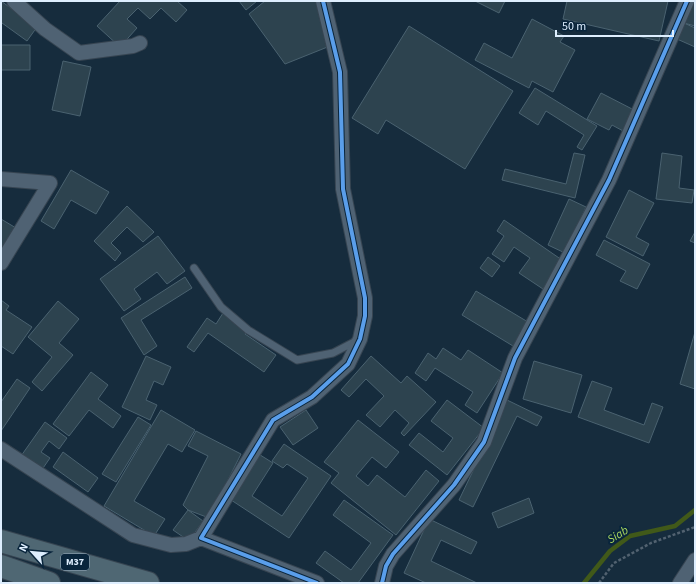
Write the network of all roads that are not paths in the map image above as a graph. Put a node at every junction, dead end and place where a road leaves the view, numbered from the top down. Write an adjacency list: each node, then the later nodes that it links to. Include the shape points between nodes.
1 (14, 1): 4 (street, via 45,29 79,53)
2 (323, 1): 8 (street, via 340,72 343,189 364,298 365,316)
3 (687, 1): 17 (street, via 609,180 515,358 484,442 454,485 393,554 386,566)
4 (140, 43)
5 (1, 179): 6 (street, via 50,183)
6 (1, 263)
7 (194, 268): 8 (lane, via 221,307 248,330 297,360 333,353)
8 (360, 339): 10 (street, via 348,364 312,397 273,420)
9 (1, 449): 10 (street, via 133,535 171,545 186,544)
10 (201, 538): 16 (street)
11 (1, 541): 15 (main road, M37)
12 (695, 560): 18 (street)
13 (1, 566): 14 (main road)
14 (49, 583)
15 (148, 583)
16 (317, 583)
17 (382, 583)
18 (680, 583)

